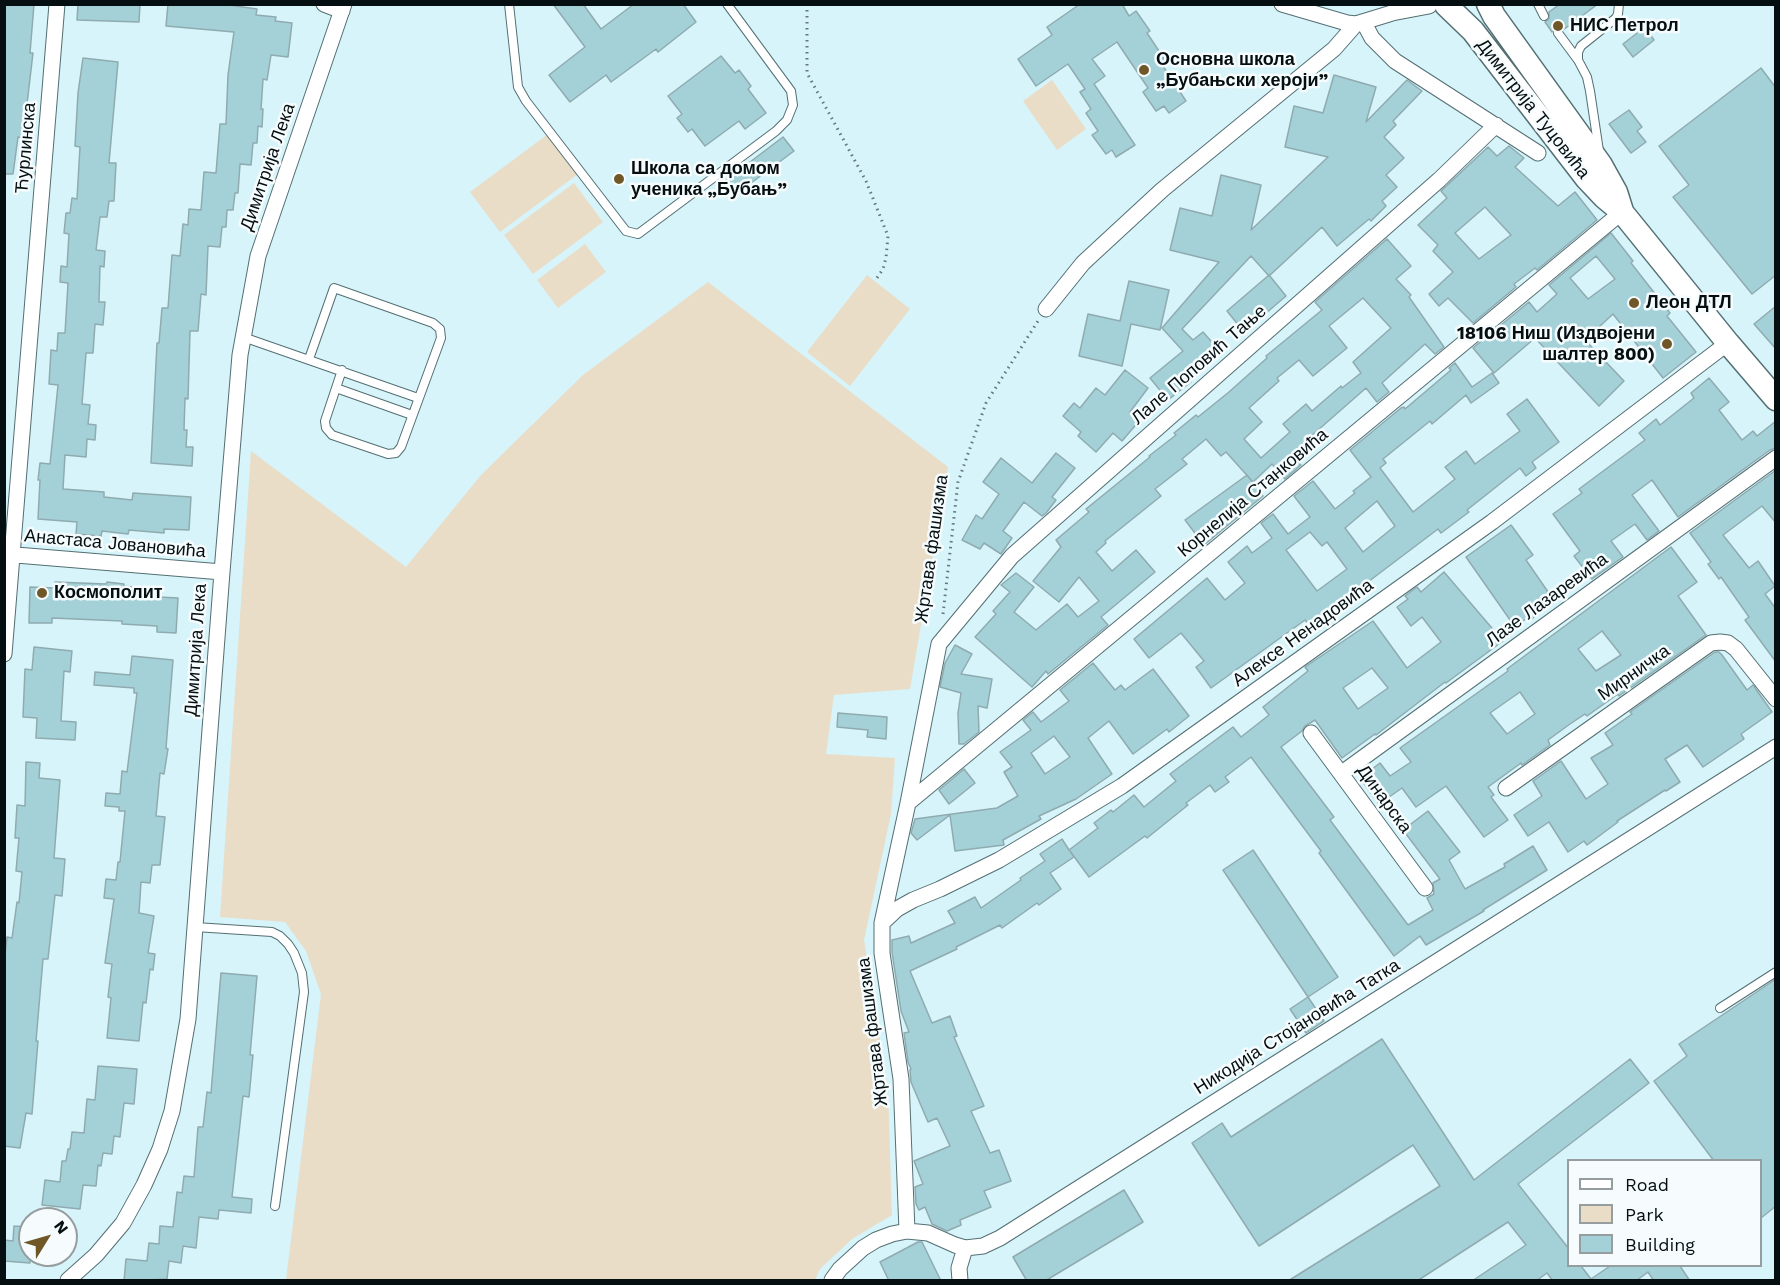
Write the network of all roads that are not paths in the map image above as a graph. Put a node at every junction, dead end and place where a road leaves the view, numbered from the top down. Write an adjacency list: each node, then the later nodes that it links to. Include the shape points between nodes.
1 (57, 4): 29 (street, Ћурлинска)
2 (324, 4): 10 (street)
3 (509, 4): 4 (lane, via 518,87 626,231 638,234 776,131 787,120 793,105 791,91)
4 (727, 4)
5 (1282, 4): 12 (street, via 1347,23)
6 (1488, 4): 17 (main road, Димитрија Туцовића)
7 (1538, 4): 11 (lane)
8 (1619, 4): 14 (lane, via 1616,18 1579,49)
9 (1437, 5): 12 (street); 18 (main road, Димитрија Туцовића, via 1473,32 1587,179)
10 (343, 8): 20 (street, Димитрија Лека, via 258,256)
11 (1544, 15)
12 (1367, 17): 15 (street, Димитрија Туцовића, via 1372,38 1395,60); 19 (street, via 1334,49 1162,190 1083,263)
13 (1558, 33): 14 (lane)
14 (1578, 60): 17 (lane, via 1587,77)
15 (1496, 125): 16 (street, Димитрија Туцовића); 31 (street, Лале Поповић Тање, via 1439,180 1012,556)
16 (1538, 153)
17 (1601, 165): 18 (main road, Димитрија Туцовића)
18 (1622, 212): 21 (main road, Димитрија Туцовића); 38 (street, Корнелија Станковића)
19 (1046, 309)
20 (243, 337): 22 (lane); 30 (street, Димитрија Лека)
21 (1728, 343): 26 (main road, Димитрија Туцовића); 40 (street, Алексе Ненадовића, via 1492,522 1122,786 999,860 897,909)
22 (309, 359): 23 (lane); 25 (lane, via 334,288 433,323 441,338)
23 (342, 370): 24 (lane); 25 (lane)
24 (336, 388): 27 (lane); 27 (lane, via 325,421 333,435 388,454 396,453)
25 (418, 398): 27 (lane)
26 (1776, 399)
27 (412, 415)
28 (1776, 458): 36 (street, Лазе Лазаревића)
29 (8, 554): 30 (street, Анастаса Јовановића); 32 (street, Ћурлинска)
30 (222, 572): 41 (street, Димитрија Лека)
31 (939, 645): 38 (street, Жртава фашизма)
32 (4, 654)
33 (1776, 699): 37 (street, Мирничка, via 1736,649 1728,643 1711,644)
34 (1311, 733): 36 (street, Динарска)
35 (1776, 747): 46 (street, Никодија Стојановића Татка, via 1010,1232 991,1243)
36 (1342, 773): 39 (street, Динарска)
37 (1506, 788)
38 (908, 804): 40 (street, Жртава фашизма)
39 (1425, 888)
40 (882, 923): 45 (street, Жртава фашизма, via 882,953 901,1080)
41 (195, 927): 44 (lane, via 272,932 288,944 302,973 304,992); 47 (street, Димитрија Лека, via 188,1019 172,1111 160,1149 123,1223)
42 (1776, 972): 43 (lane)
43 (1720, 1008)
44 (275, 1206)
45 (907, 1231): 46 (street, via 928,1233); 48 (street, via 863,1248)
46 (965, 1248): 49 (street)
47 (68, 1281)
48 (832, 1281)
49 (960, 1281)

